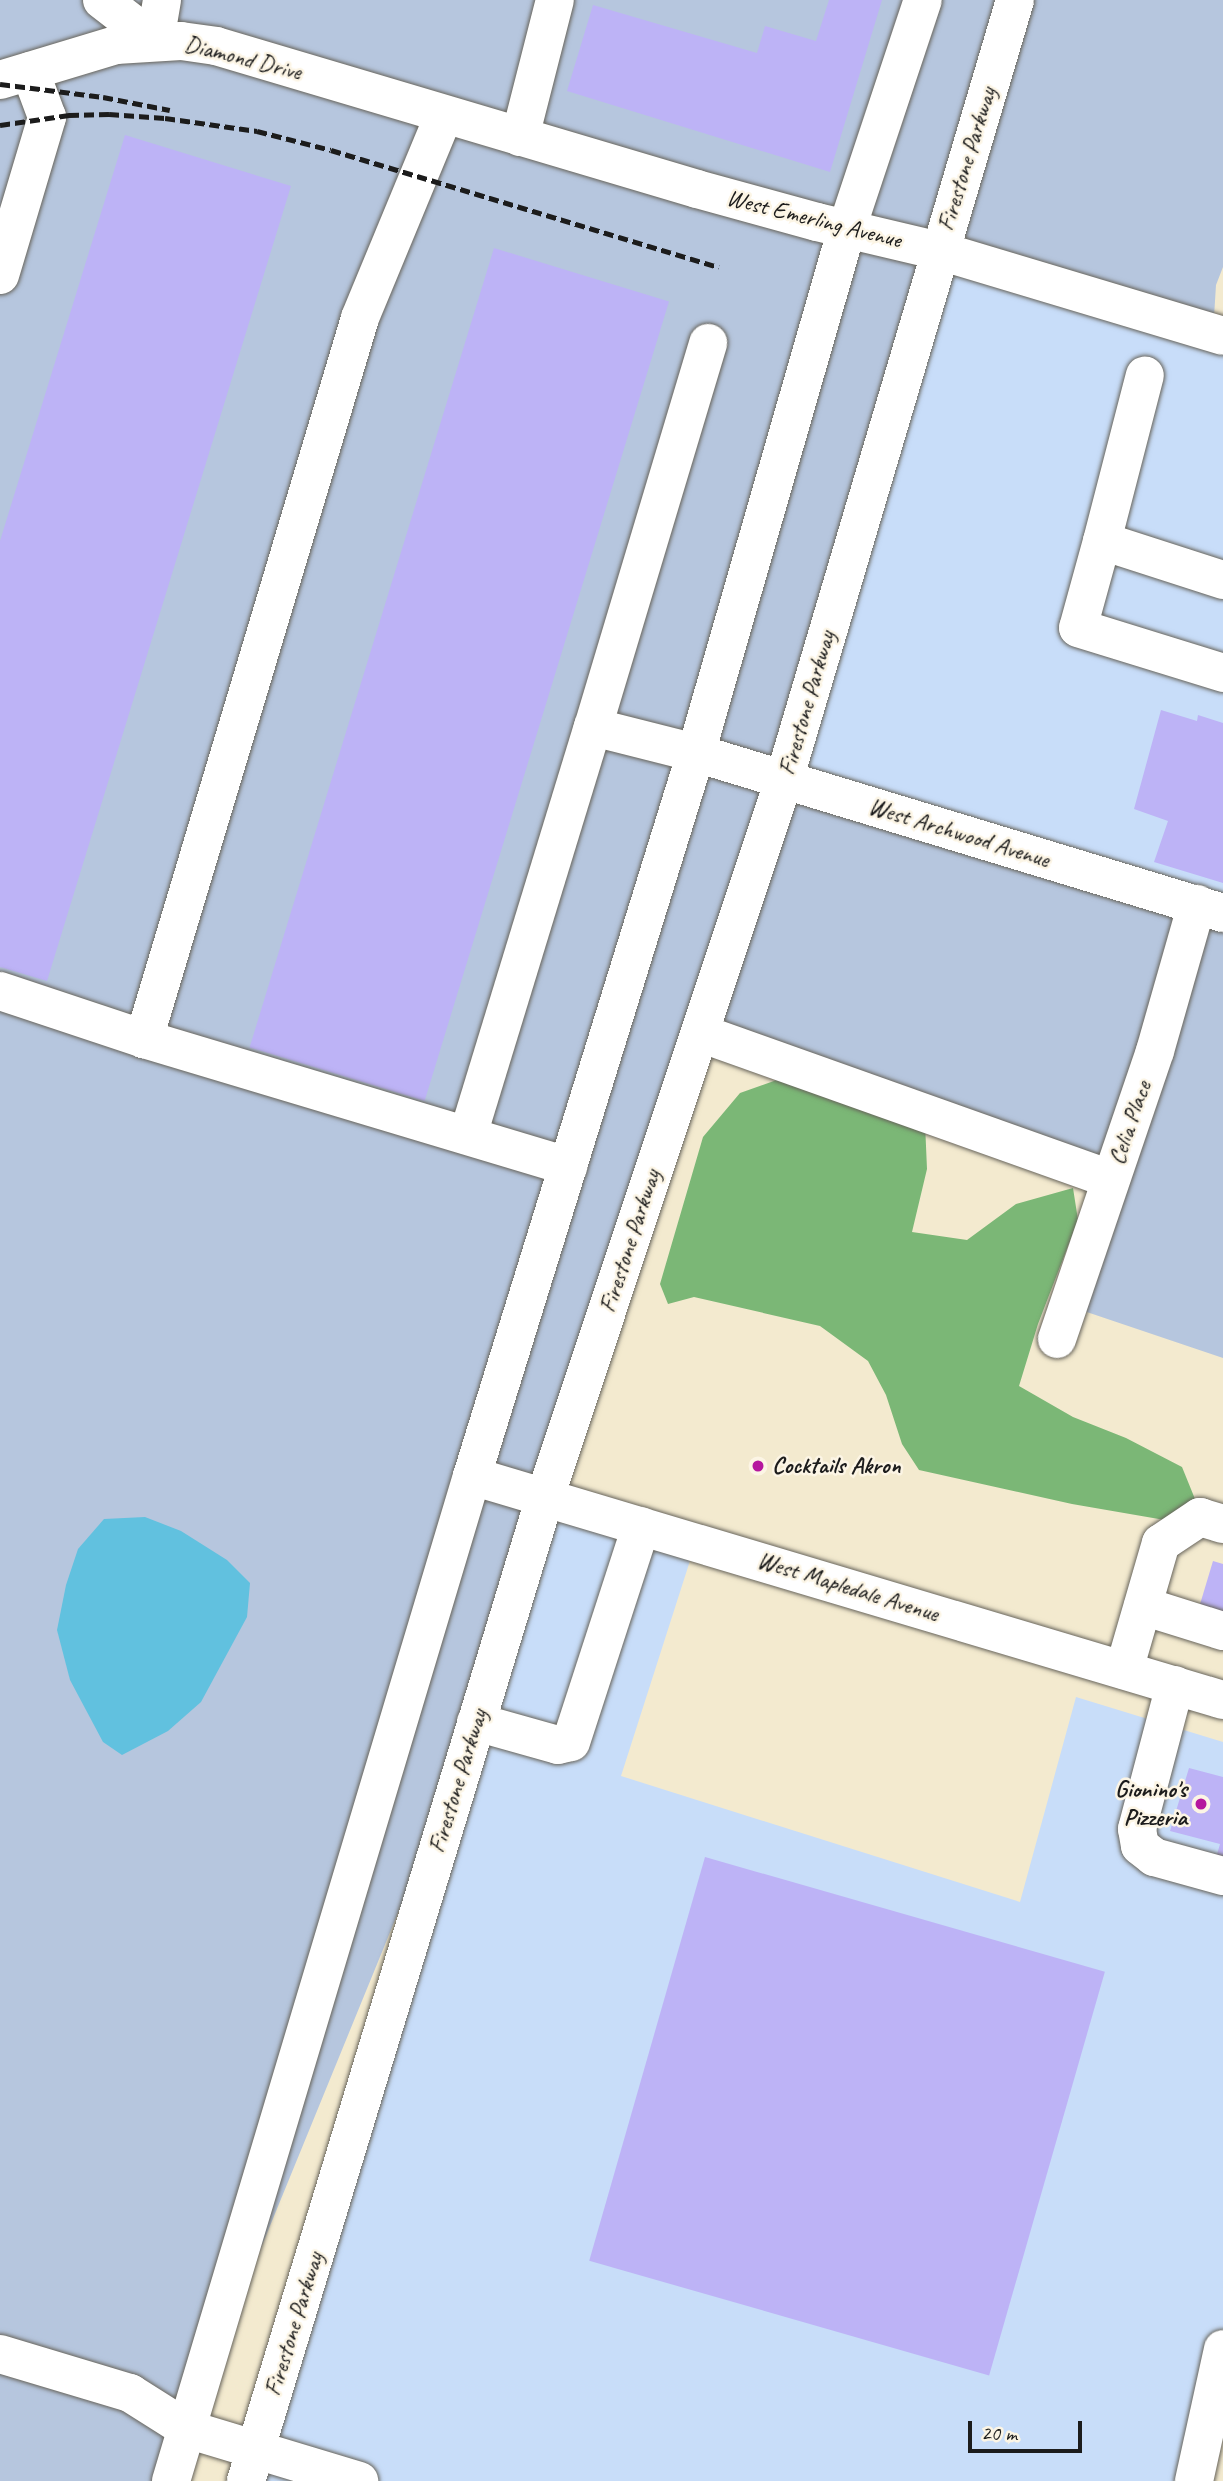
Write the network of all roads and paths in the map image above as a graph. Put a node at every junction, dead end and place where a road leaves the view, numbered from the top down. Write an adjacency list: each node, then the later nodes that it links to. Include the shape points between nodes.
1 (102, 0): 6 (street)
2 (162, 0): 6 (street)
3 (555, 0): 9 (street)
4 (923, 0): 10 (street)
5 (1012, 1): 11 (street, Firestone Parkway)
6 (155, 41): 7 (street, Diamond Drive, via 116,45); 8 (street, Diamond Drive, via 216,46)
7 (15, 76): 12 (street, via 47,117)
8 (444, 115): 9 (street, West Emerling Avenue); 25 (street, via 360,318)
9 (520, 137): 10 (street, West Emerling Avenue)
10 (847, 228): 11 (street, West Emerling Avenue); 20 (street)
11 (940, 251): 13 (street, West Emerling Avenue); 21 (street, Firestone Parkway)
12 (0, 275)
13 (1223, 337)
14 (708, 343): 19 (street)
15 (1145, 375): 16 (street)
16 (1102, 541): 17 (street); 18 (street, via 1078,628)
17 (1223, 580)
18 (1223, 673)
19 (593, 727): 20 (street, West Archwood Avenue); 26 (street)
20 (696, 753): 21 (street, West Archwood Avenue); 27 (street)
21 (785, 780): 22 (street, West Archwood Avenue); 24 (street, Firestone Parkway)
22 (1210, 909): 28 (street, Celia Place, via 1154,1051)
23 (0, 991): 25 (street)
24 (700, 1032): 28 (street); 31 (street, Firestone Parkway)
25 (144, 1039): 26 (street)
26 (468, 1135): 27 (street)
27 (568, 1166): 30 (street)
28 (1111, 1179): 29 (street, Celia Place)
29 (1057, 1339)
30 (472, 1476): 31 (street, West Mapledale Avenue); 45 (street)
31 (545, 1497): 33 (street, West Mapledale Avenue); 39 (street, Firestone Parkway)
32 (1223, 1524): 34 (street, via 1200,1517 1161,1543)
33 (641, 1526): 36 (street, West Mapledale Avenue); 39 (street, via 571,1742 558,1745)
34 (1143, 1606): 35 (street); 36 (street)
35 (1223, 1630)
36 (1124, 1670): 37 (street, West Mapledale Avenue)
37 (1175, 1685): 38 (street, West Mapledale Avenue); 40 (street)
38 (1223, 1700)
39 (476, 1722): 46 (street, Firestone Parkway)
40 (1140, 1818): 41 (street, via 1173,1844); 42 (street, via 1140,1846 1154,1857)
41 (1223, 1858)
42 (1223, 1876)
43 (1223, 2349): 49 (street)
44 (0, 2354): 45 (street, via 130,2393)
45 (187, 2429): 46 (street); 47 (street)
46 (251, 2465): 48 (street)
47 (171, 2481)
48 (359, 2481)
49 (1195, 2481)

